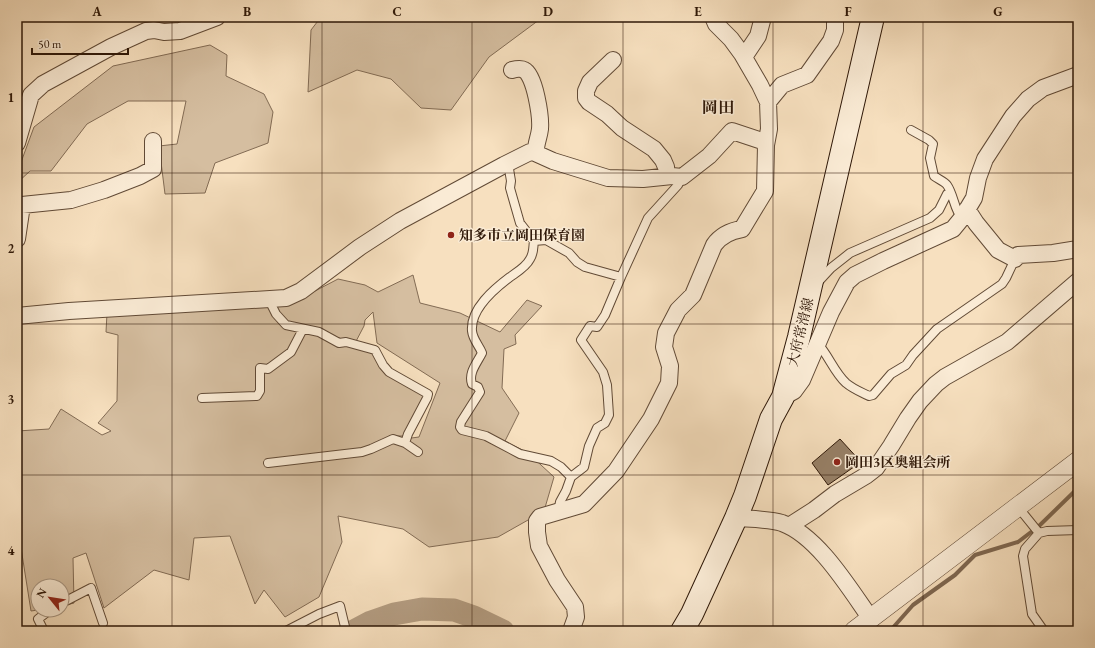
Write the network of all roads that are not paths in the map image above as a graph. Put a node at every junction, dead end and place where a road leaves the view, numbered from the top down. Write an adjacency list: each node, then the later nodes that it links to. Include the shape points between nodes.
1 (217, 17): 13 (street, via 180,31 146,31 43,84 31,94)
2 (713, 17): 6 (street)
3 (763, 17): 6 (street, via 758,36)
4 (835, 17): 10 (street, via 835,30 831,40 807,75 782,85)
5 (873, 17): 26 (main road, 大府常滑線)
6 (744, 57): 10 (street)
7 (613, 60): 17 (street, via 590,82 586,98 622,128 654,149 663,160)
8 (512, 70): 15 (street, via 524,70 530,74 535,91 540,119)
9 (1078, 75): 20 (street, via 1043,88 1012,116 984,159 974,198)
10 (768, 102): 14 (street, via 769,129)
11 (911, 130): 19 (lane, via 933,144 930,158 934,176 947,184)
12 (153, 141): 21 (street, via 154,169 140,176 71,200 22,205)
13 (17, 143)
14 (766, 145): 18 (street, via 762,141 732,131 708,156); 40 (street, via 765,191 742,229 730,231 718,239 693,295 678,310 670,323 664,347 670,366 668,383 651,419 616,471 584,504)
15 (536, 153): 16 (street, via 530,152); 17 (street, via 608,178 643,179)
16 (508, 163): 22 (lane, via 510,188 520,223); 28 (street, via 400,221 301,291 286,298)
17 (667, 176): 18 (street)
18 (682, 177): 25 (lane, via 678,185 648,218)
19 (950, 192): 20 (lane, via 958,215); 26 (lane, via 939,210 930,218 850,252 819,281)
20 (965, 214): 24 (street, via 976,223 998,250); 31 (street, via 953,229 854,275 847,282 831,312)
21 (17, 239)
22 (534, 241): 25 (lane, via 546,240 585,266); 38 (lane, via 530,260 500,284 484,301 472,322 473,338 482,353 470,379 480,392 460,427 462,430 486,436 520,454 551,461)
23 (1078, 249): 24 (street, via 1018,255)
24 (1015, 259): 31 (lane, via 1002,284 937,329 906,366 891,374 873,395 869,396 846,383)
25 (621, 277): 38 (lane, via 605,315 597,327 590,326 581,340 603,372 607,385 609,415 605,423 597,428 584,467)
26 (812, 281): 32 (main road, 大府常滑線)
27 (1078, 281): 42 (street, via 1007,342 936,384 920,401 876,468)
28 (269, 300): 29 (street, via 69,310); 30 (lane, via 283,323)
29 (17, 316)
30 (303, 329): 33 (lane, via 291,352 268,369 260,368 260,391 257,396); 34 (lane, via 319,332 339,343 346,342 375,350 389,372 428,394)
31 (818, 344): 32 (street, via 802,380 794,391)
32 (783, 397): 41 (main road, 大府常滑線, via 771,419)
33 (202, 398)
34 (405, 443): 35 (lane); 37 (lane, via 393,439 362,452)
35 (418, 452)
36 (1078, 461): 39 (street)
37 (268, 463)
38 (571, 476): 40 (lane)
39 (1018, 506): 44 (lane); 48 (street)
40 (558, 512): 52 (street, via 540,517 537,532 539,546 575,607 576,617)
41 (736, 518): 42 (street, via 780,522); 53 (main road, 大府常滑線)
42 (788, 526): 48 (street, via 807,538 822,552)
43 (1078, 530): 44 (lane)
44 (1038, 533): 54 (lane, via 1025,549 1023,556 1032,614)
45 (70, 599): 47 (lane, via 91,588)
46 (39, 618): 49 (lane)
47 (103, 622)
48 (863, 627)
49 (44, 631)
50 (286, 631): 51 (lane, via 340,606)
51 (346, 631)
52 (571, 631)
53 (682, 631)
54 (1044, 631)

